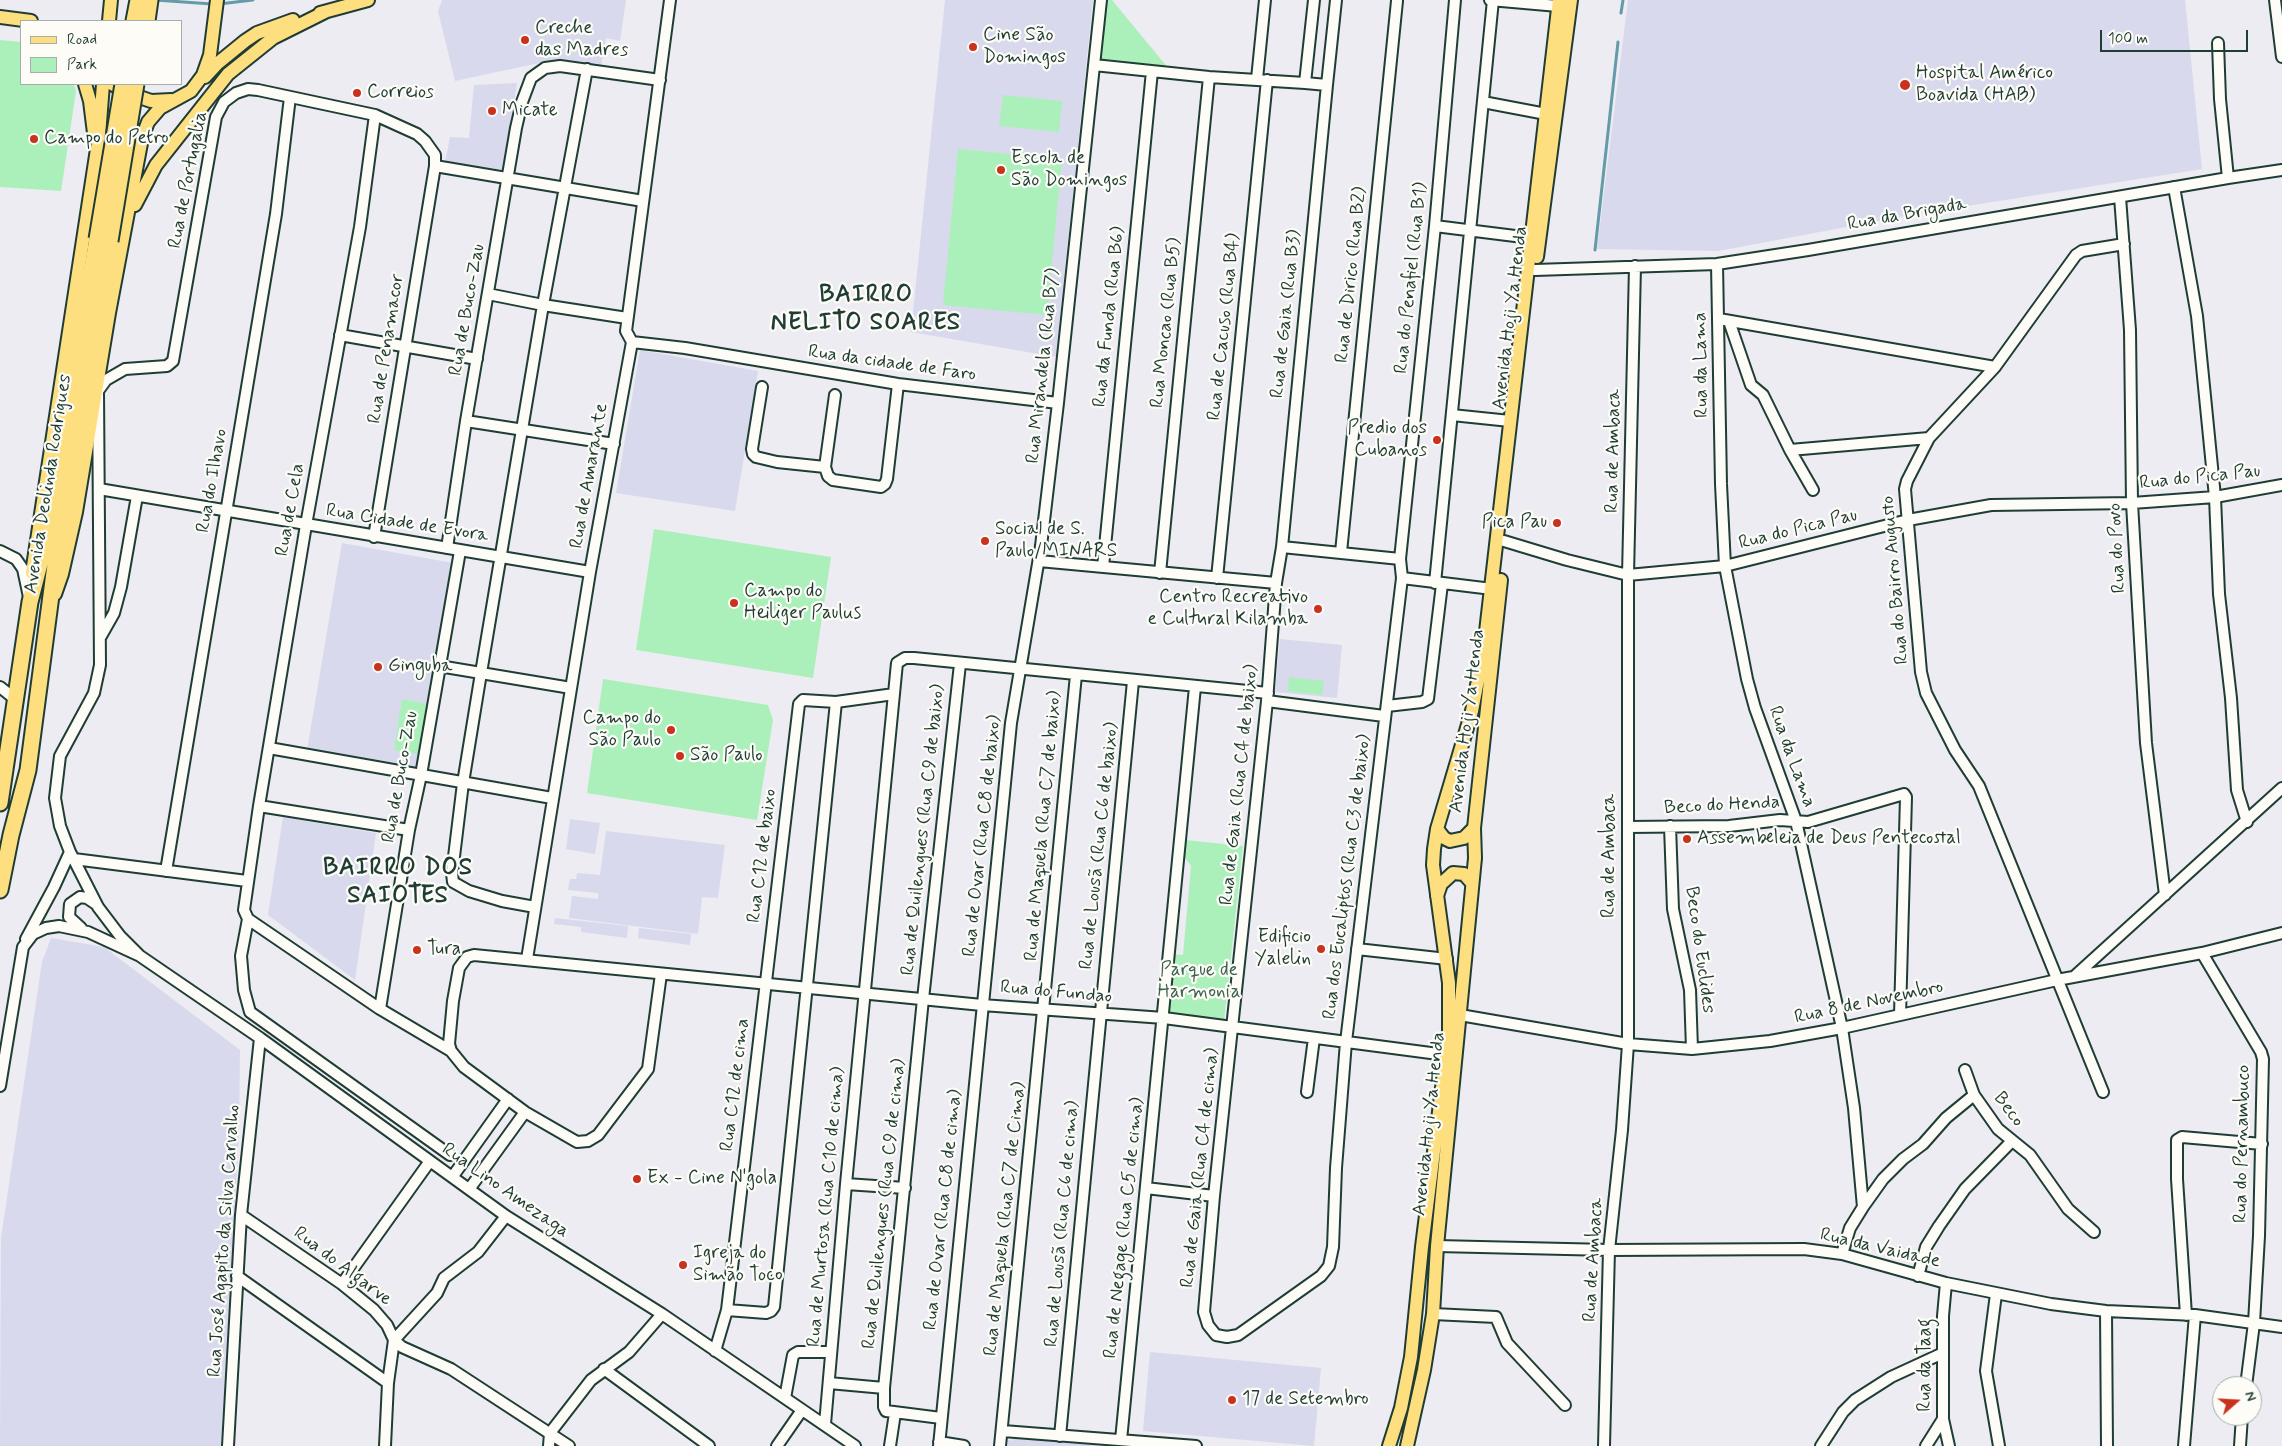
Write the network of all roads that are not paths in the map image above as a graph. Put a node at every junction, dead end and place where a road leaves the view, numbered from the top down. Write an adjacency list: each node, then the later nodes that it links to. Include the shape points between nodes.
1 (111, 0): 22 (main road)
2 (138, 0): 23 (highway)
3 (150, 0): 24 (highway)
4 (217, 0): 35 (main road, via 207,65)
5 (368, 0): 19 (main road)
6 (670, 0): 32 (street, Rua de Amarante)
7 (1101, 0): 28 (street, Rua Mirandela (Rua B7))
8 (1265, 0): 33 (street, Rua de Cacuso (Rua B4))
9 (1314, 0): 34 (street)
10 (1336, 0): 41 (street, Rua de Gaia (Rua B3))
11 (1392, 0): 12 (street)
12 (1397, 0): 13 (street); 101 (street, Rua de Dirico (Rua B2))
13 (1401, 0)
14 (1455, 0): 56 (street, Rua do Penafiel (Rua B1))
15 (1492, 0): 18 (street); 44 (street)
16 (1571, 0): 63 (main road, Avenida Hoji Ya Henda)
17 (2275, 0): 27 (street)
18 (1558, 3): 45 (main road, Avenida Hoji Ya Henda)
19 (327, 11): 35 (main road, via 296,18 257,33 232,51); 59 (main road, via 273,38 228,74 169,147)
20 (0, 18): 21 (main road); 25 (main road)
21 (21, 20)
22 (109, 20)
23 (134, 20)
24 (147, 20)
25 (20, 26)
26 (2218, 43): 50 (street)
27 (2282, 57)
28 (1094, 64): 30 (street); 77 (street, Rua Mirandela (Rua B7))
29 (587, 69): 32 (street); 51 (street, Rua de Buco-Zau, via 544,68 531,78 522,102); 53 (street)
30 (1152, 72): 31 (street); 105 (street, Rua da Funda (Rua B6))
31 (1209, 76): 33 (street); 108 (street, Rua Moncao (Rua B5))
32 (660, 80): 55 (street, Rua de Amarante)
33 (1262, 80): 34 (street); 110 (street, Rua de Cacuso (Rua B4))
34 (1305, 83): 41 (street)
35 (198, 84): 43 (main road)
36 (85, 85): 47 (main road, via 93,118)
37 (104, 85): 47 (main road)
38 (114, 85): 43 (main road, via 151,101)
39 (124, 85): 59 (highway, Avenida Deolinda Rodrigues, bridge)
40 (136, 85): 59 (highway, Avenida Deolinda Rodrigues, bridge)
41 (1327, 85): 97 (street, Rua de Gaia (Rua B3))
42 (290, 97): 46 (street, Rua de Portugalia); 75 (street, Rua de Portugalia, via 248,89 236,92 224,102 216,117 173,361 167,366 126,370 106,380); 92 (street, Rua do Ilhavo, via 276,214)
43 (174, 100): 59 (main road, via 160,108 148,122)
44 (1483, 102): 45 (street); 57 (street)
45 (1546, 114): 58 (main road, Avenida Hoji Ya Henda)
46 (375, 116): 48 (street, Rua de Portugalia, via 417,134 434,155); 68 (street, Rua de Cela, via 360,227)
47 (95, 155): 115 (main road, via 33,563)
48 (435, 166): 51 (street); 70 (street, Rua de Penamacor)
49 (2282, 170): 50 (street, Rua da Brigada)
50 (2228, 178): 52 (street, Rua da Brigada)
51 (508, 179): 53 (street); 64 (street, Rua de Buco-Zau)
52 (2174, 187): 54 (street, Rua da Brigada); 90 (street, via 2197,316)
53 (564, 188): 55 (street); 65 (street)
54 (2120, 197): 60 (street, Rua do Povo); 61 (street, Rua da Brigada)
55 (643, 201): 66 (street, Rua de Amarante)
56 (1435, 226): 57 (street); 103 (street, Rua do Penafiel (Rua B1))
57 (1471, 230): 58 (street); 78 (street)
58 (1531, 238): 80 (main road, Avenida Hoji Ya Henda)
59 (110, 242): 75 (main road); 115 (highway, Avenida Deolinda Rodrigues); 116 (highway, Avenida Deolinda Rodrigues)
60 (2124, 244): 72 (street, Rua do Bairro Augusto, via 2076,255); 91 (street, Rua do Povo, via 2131,358)
61 (1717, 264): 62 (street, Rua da Brigada); 67 (street, Rua da Lama)
62 (1635, 266): 63 (street, Rua da Brigada); 109 (street, Rua de Ambaca)
63 (1535, 270): 96 (main road, Avenida Hoji Ya Henda)
64 (488, 294): 65 (street); 71 (street, Rua de Buco-Zau)
65 (543, 305): 66 (street); 81 (street)
66 (627, 318): 69 (street, Rua de Amarante, via 627,336)
67 (1724, 320): 72 (street); 84 (street, via 1751,385 1763,395); 106 (street, Rua da Lama, via 1721,484)
68 (340, 335): 70 (street); 94 (street, Rua de Cela)
69 (632, 342): 73 (street, Rua da cidade de Faro); 83 (street, Rua de Amarante)
70 (406, 345): 71 (street); 95 (street, Rua de Penamacor)
71 (477, 359): 79 (street, Rua de Buco-Zau)
72 (1995, 367): 82 (street, Rua do Bairro Augusto)
73 (898, 384): 77 (street, Rua da cidade de Faro); 85 (street, via 885,484 881,487 833,480)
74 (762, 387): 85 (street, via 753,454 756,458)
75 (98, 391): 87 (street); 116 (main road, via 62,574)
76 (835, 395): 85 (street)
77 (1058, 403): 104 (street, Rua Mirandela (Rua B7))
78 (1452, 415): 80 (street); 113 (street)
79 (466, 421): 81 (street); 98 (street, Rua de Buco-Zau)
80 (1510, 421): 114 (main road, Avenida Hoji Ya Henda)
81 (524, 430): 83 (street); 102 (street)
82 (1929, 438): 84 (street); 93 (street, Rua do Bairro Augusto, via 1907,481)
83 (614, 444): 107 (street, Rua de Amarante)
84 (1790, 450): 88 (street)
85 (825, 467)
86 (2282, 485): 90 (street, Rua do Pica Pau)
87 (99, 489): 89 (street, Rua Cidade de Evora); 117 (street)
88 (1813, 490)
89 (137, 496): 92 (street, Rua Cidade de Evora); 117 (street, via 121,587 114,613)
90 (2215, 497): 91 (street, Rua do Pica Pau); 140 (street, via 2219,594 2237,790)
91 (2132, 503): 93 (street, Rua do Pica Pau, via 1991,506); 151 (street, Rua do Povo, via 2146,743)
92 (226, 512): 94 (street, Rua Cidade de Evora); 147 (street, Rua do Ilhavo)
93 (1908, 520): 106 (street, Rua do Pica Pau); 166 (street, Rua do Bairro Augusto, via 1921,672 1926,693 1955,750 1979,786)
94 (306, 525): 95 (street, Rua Cidade de Evora); 132 (street, Rua de Cela)
95 (374, 537): 98 (street, Rua Cidade de Evora)
96 (1504, 541): 109 (street, Rua do Pica Pau); 143 (main road, Avenida Hoji Ya Henda, via 1498,623)
97 (1282, 547): 101 (street); 112 (street, Rua de Gaia (Rua C4 de baixo))
98 (447, 548): 100 (street, Rua Cidade de Evora)
99 (0, 551): 115 (street, via 16,559 23,569)
100 (460, 551): 102 (street, Rua Cidade de Evora); 119 (street, Rua de Buco-Zau)
101 (1341, 552): 103 (street)
102 (502, 557): 107 (street, Rua Cidade de Evora); 121 (street)
103 (1400, 559): 111 (street, Rua do Penafiel (Rua B1))
104 (1039, 561): 105 (street); 120 (street, Rua Mirandela (Rua B7))
105 (1103, 566): 108 (street)
106 (1725, 566): 109 (street, Rua do Pica Pau); 139 (street, Rua da Lama, via 1749,689)
107 (590, 572): 126 (street, Rua de Amarante)
108 (1160, 573): 110 (street)
109 (1628, 575): 142 (street, Rua de Ambaca)
110 (1217, 578): 112 (street)
111 (1402, 578): 113 (street); 131 (street, Rua dos Eucaliptos (Rua C3 de baixo))
112 (1276, 583): 128 (street, Rua de Gaia (Rua C4 de baixo))
113 (1438, 584): 114 (street); 131 (street, via 1428,699)
114 (1492, 589): 144 (main road, Avenida Hoji Ya Henda, via 1472,711)
115 (30, 602): 129 (highway, Avenida Deolinda Rodrigues)
116 (49, 608): 150 (highway, Avenida Deolinda Rodrigues, via 28,770)
117 (101, 637): 146 (street, via 100,672 94,693 66,743 57,770 56,812)
118 (960, 664): 120 (street); 127 (street, Rua de Murtosa (Rua C10 de cima), via 914,658 900,660); 170 (street, Rua de Quilengues (Rua C9 de baixo))
119 (439, 666): 121 (street); 133 (street, Rua de Buco-Zau)
120 (1020, 670): 122 (street); 171 (street, Rua de Ovar (Rua C8 de baixo), via 1011,723)
121 (481, 673): 126 (street); 134 (street)
122 (1076, 675): 123 (street); 173 (street, Rua de Maquela (Rua C7 de baixo))
123 (1134, 681): 124 (street); 174 (street, Rua de Lousã (Rua C6 de baixo))
124 (1195, 686): 128 (street); 177 (street, Rua de Negage (Rua C5 de cima))
125 (0, 687): 129 (street)
126 (571, 688): 136 (street, Rua de Amarante)
127 (894, 694): 130 (street); 169 (street, Rua de Murtosa (Rua C10 de cima))
128 (1268, 697): 131 (street); 178 (street, Rua de Gaia (Rua C4 de baixo))
129 (15, 699): 137 (highway, Avenida Deolinda Rodrigues)
130 (836, 702): 167 (street, Rua C12 de baixo, via 800,702); 168 (street)
131 (1385, 711): 159 (street, Rua dos Eucaliptos (Rua C3 de baixo))
132 (269, 748): 133 (street); 138 (street, Rua de Cela)
133 (420, 776): 134 (street); 145 (street, Rua de Buco-Zau)
134 (463, 783): 136 (street); 154 (street, via 453,882 469,891 502,901)
135 (2282, 788): 140 (street)
136 (552, 798): 154 (street, Rua de Amarante)
137 (0, 803)
138 (259, 806): 145 (street); 148 (street, Rua de Cela)
139 (1796, 821): 141 (street, Beco do Henda); 176 (street, Beco do Henda, via 1814,821 1899,794 1906,797); 179 (street, Rua da Lama)
140 (2247, 822): 151 (street)
141 (1670, 826): 142 (street, Beco do Henda); 184 (street, Beco do Euclides, via 1673,909 1690,990)
142 (1628, 827): 183 (street, Rua de Ambaca)
143 (1474, 828): 144 (main road, via 1464,838 1450,841); 149 (main road, Avenida Hoji Ya Henda)
144 (1436, 829): 152 (main road, Avenida Hoji Ya Henda, via 1433,865)
145 (409, 830): 172 (street, Rua de Buco-Zau)
146 (72, 855): 147 (street); 153 (street); 158 (street)
147 (166, 871): 148 (street)
148 (247, 882): 155 (street, Rua de Cela)
149 (1472, 883): 152 (main road, via 1464,874 1453,873 1441,884); 175 (main road, Avenida Hoji Ya Henda)
150 (0, 890)
151 (2165, 895): 165 (street)
152 (1436, 896): 162 (main road, Avenida Hoji Ya Henda)
153 (98, 906): 156 (street, via 87,898 76,899 70,904 69,917); 161 (street)
154 (535, 906): 163 (street, Rua de Amarante)
155 (246, 915): 172 (street); 196 (street, Rua de Cela, via 241,956 250,1012)
156 (82, 929): 158 (street, via 46,928 33,934); 161 (street)
157 (2282, 933): 160 (street, Rua 8 de Novembro)
158 (23, 947): 188 (street)
159 (1358, 949): 162 (street); 182 (street, Rua dos Eucaliptos (Rua C3 de baixo))
160 (2202, 953): 165 (street, Rua 8 de Novembro); 195 (street, Rua do Pernambuco, via 2261,1052 2264,1066)
161 (140, 956): 180 (street, Rua Lino Amezaga)
162 (1447, 959): 186 (main road, Avenida Hoji Ya Henda, via 1450,1007)
163 (527, 960): 164 (street, Rua do Fundao); 185 (street, Rua do Fundao, via 474,955 463,961 453,1001)
164 (662, 974): 167 (street, Rua do Fundao); 193 (street, via 648,1069 598,1135 588,1141 577,1142)
165 (2076, 976): 166 (street, Rua 8 de Novembro)
166 (2057, 980): 176 (street, Rua 8 de Novembro); 190 (street, Rua do Bairro Augusto)
167 (765, 984): 168 (street, Rua do Fundao); 216 (street, Rua C12 de cima)
168 (806, 988): 169 (street, Rua do Fundao); 216 (street, via 774,1307 766,1313)
169 (866, 993): 170 (street, Rua do Fundao); 199 (street, Rua de Murtosa (Rua C10 de cima))
170 (923, 999): 171 (street, Rua do Fundao); 201 (street, Rua de Quilengues (Rua C9 de cima))
171 (982, 1005): 173 (street, Rua do Fundao); 237 (street, Rua de Ovar (Rua C8 de cima))
172 (380, 1009): 185 (street)
173 (1044, 1010): 174 (street, Rua do Fundao); 241 (street, Rua de Maquela (Rua C7 de Cima))
174 (1101, 1014): 177 (street, Rua do Fundao); 243 (street, Rua de Lousã (Rua C6 de cima))
175 (1460, 1015): 183 (street, Rua 8 de Novembro); 208 (main road, Avenida Hoji Ya Henda)
176 (1900, 1015): 179 (street, Rua 8 de Novembro)
177 (1164, 1018): 178 (street, Rua do Fundao); 202 (street, Rua de Negage (Rua C5 de cima))
178 (1232, 1027): 181 (street, Rua do Fundao); 203 (street, Rua de Gaia (Rua C4 de cima))
179 (1842, 1028): 184 (street, Rua 8 de Novembro, via 1770,1041); 204 (street, Rua da Lama, via 1854,1108)
180 (260, 1038): 197 (street, Rua Lino Amezaga); 205 (street, Rua José Agapito da Silva Carvalho)
181 (1314, 1038): 182 (street, Rua do Fundao); 189 (street)
182 (1346, 1042): 186 (street, Rua do Fundao); 218 (street, Rua dos Eucaliptos (Rua C3 de baixo), via 1333,1247 1328,1266 1321,1276 1238,1335 1216,1335)
183 (1628, 1044): 184 (street, Rua 8 de Novembro); 209 (street, Rua de Ambaca)
184 (1692, 1049)
185 (451, 1051): 192 (street, via 464,1067)
186 (1446, 1055): 257 (main road, Avenida Hoji Ya Henda, via 1411,1357)
187 (1965, 1070): 191 (street)
188 (0, 1086)
189 (1306, 1092)
190 (2103, 1092)
191 (1974, 1095): 194 (street, Beco); 204 (street, Beco, via 1946,1118 1924,1144 1883,1178)
192 (508, 1099): 193 (street); 198 (street)
193 (525, 1112): 200 (street)
194 (2011, 1142): 207 (street, via 2030,1155 2068,1209); 212 (street, Beco, via 1966,1189 1939,1226 1926,1247)
195 (2262, 1144): 221 (street, via 2182,1137 2176,1140); 222 (street, Rua do Pernambuco)
196 (450, 1155)
197 (430, 1161): 198 (street, Rua Lino Amezaga); 214 (street)
198 (454, 1176): 200 (street, Rua Lino Amezaga)
199 (846, 1184): 201 (street); 226 (street, Rua de Murtosa (Rua C10 de cima))
200 (470, 1188): 206 (street, Rua Lino Amezaga)
201 (905, 1188): 232 (street, Rua de Quilengues (Rua C9 de cima))
202 (1146, 1188): 203 (street); 244 (street, Rua de Negage (Rua C5 de cima))
203 (1214, 1196): 218 (street, Rua de Gaia (Rua C4 de cima))
204 (1863, 1207): 210 (street, via 1850,1228)
205 (241, 1215): 211 (street, Rua José Agapito da Silva Carvalho); 214 (street, Rua do Algarve)
206 (506, 1216): 219 (street, Rua Lino Amezaga); 224 (street, via 478,1252 444,1278 437,1292)
207 (2094, 1232)
208 (1437, 1246): 209 (street, Rua da Vaidade); 220 (main road, Avenida Hoji Ya Henda)
209 (1609, 1250): 210 (street, Rua da Vaidade, via 1794,1249); 259 (street, Rua de Ambaca)
210 (1842, 1254): 212 (street, Rua da Vaidade)
211 (236, 1276): 230 (street); 246 (street, Rua José Agapito da Silva Carvalho)
212 (1918, 1276): 213 (street, Rua da Vaidade)
213 (1946, 1283): 215 (street, Rua da Vaidade); 227 (street, Rua da Taag)
214 (342, 1284): 224 (street, Rua do Algarve, via 383,1319)
215 (1996, 1294): 217 (street, Rua da Vaidade); 263 (street, via 1986,1371)
216 (727, 1310): 225 (street, Rua C12 de cima)
217 (2106, 1311): 221 (street, Rua da Vaidade); 264 (street)
218 (1204, 1312)
219 (662, 1314): 225 (street, Rua Lino Amezaga); 228 (street, via 629,1352)
220 (1433, 1314): 234 (street, via 1496,1317 1507,1343); 258 (main road, Avenida Hoji Ya Henda)
221 (2190, 1315): 222 (street, Rua da Vaidade); 265 (street)
222 (2254, 1323): 223 (street, Rua da Vaidade); 229 (street, Rua do Pernambuco)
223 (2282, 1327)
224 (394, 1340): 230 (street); 242 (street, Rua do Algarve, via 407,1350 457,1372)
225 (715, 1351): 233 (street, Rua Lino Amezaga)
226 (831, 1352): 231 (street, Rua de Murtosa (Rua C10 de cima)); 233 (street, via 798,1352 793,1355)
227 (1943, 1353): 238 (street, Rua da Taag); 260 (street, via 1891,1377 1855,1400 1843,1412)
228 (604, 1369): 242 (street, via 590,1380); 250 (street)
229 (2247, 1376)
230 (388, 1383): 247 (street)
231 (829, 1383): 232 (street); 239 (street, Rua de Murtosa (Rua C10 de cima))
232 (884, 1388): 236 (street, Rua de Quilengues (Rua C9 de cima), via 884,1407)
233 (785, 1398): 235 (street, Rua Lino Amezaga)
234 (1565, 1405)
235 (802, 1410): 239 (street, Rua Lino Amezaga); 251 (street)
236 (890, 1412): 237 (street); 253 (street, Rua de Quilengues (Rua C9 de cima))
237 (936, 1418): 245 (street, Rua de Ovar (Rua C8 de cima))
238 (1944, 1419): 261 (street); 262 (street, Rua da Taag)
239 (825, 1424): 252 (street, Rua Lino Amezaga)
240 (2241, 1426): 266 (street)
241 (1003, 1431): 243 (street); 255 (street, Rua de Maquela (Rua C7 de Cima))
242 (550, 1433): 248 (street); 249 (street, Rua do Algarve)
243 (1060, 1436): 244 (street)
244 (1121, 1440): 256 (street)
245 (939, 1444): 254 (street)
246 (228, 1446)
247 (385, 1446)
248 (549, 1446)
249 (569, 1446)
250 (709, 1446)
251 (777, 1446)
252 (855, 1446)
253 (890, 1446)
254 (964, 1446)
255 (1000, 1446)
256 (1196, 1446)
257 (1390, 1446)
258 (1407, 1446)
259 (1604, 1446)
260 (1821, 1446)
261 (1926, 1446)
262 (1949, 1446)
263 (1999, 1446)
264 (2108, 1446)
265 (2184, 1446)
266 (2240, 1446)

